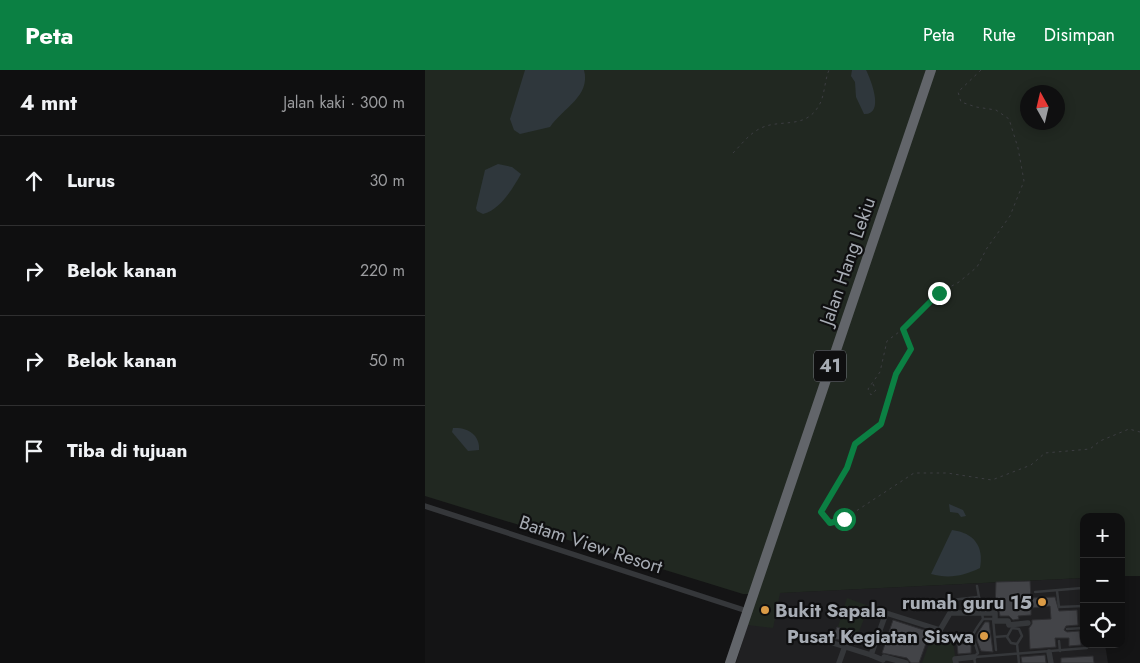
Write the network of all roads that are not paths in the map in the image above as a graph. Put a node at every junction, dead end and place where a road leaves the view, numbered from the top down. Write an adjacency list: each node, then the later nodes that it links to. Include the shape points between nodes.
1 (931, 70): 10 (highway, Jalan Hang Lekiu / 41)
2 (425, 506): 10 (street, Batam View Resort)
3 (977, 586): 7 (lane)
4 (1080, 588): 5 (lane)
5 (1057, 591): 6 (lane); 9 (lane, via 1059,607)
6 (1035, 592)
7 (978, 597): 8 (lane); 11 (lane)
8 (951, 600)
9 (1080, 606)
10 (747, 611): 29 (highway, Jalan Hang Lekiu / 41)
11 (982, 616): 12 (street, via 995,613 995,621 1008,621 1009,625); 16 (lane, via 993,619); 26 (street, via 950,613 940,630 886,613); 27 (lane, via 972,634 978,653)
12 (1028, 623)
13 (1080, 628): 14 (lane)
14 (1067, 629)
15 (1007, 636): 16 (lane); 19 (lane, via 1011,643); 19 (lane, via 1012,628 1019,629 1022,636)
16 (995, 637): 22 (lane)
17 (1059, 641): 23 (lane)
18 (833, 643): 26 (street)
19 (1017, 644): 25 (lane)
20 (1087, 648): 23 (lane)
21 (844, 649): 30 (street)
22 (996, 650)
23 (1061, 651): 24 (lane)
24 (1049, 652): 25 (lane); 34 (street)
25 (1018, 653): 27 (lane); 33 (lane)
26 (873, 658): 28 (street, via 883,660 884,656)
27 (974, 660): 32 (street, via 955,660)
28 (895, 662): 31 (street)
29 (730, 663)
30 (839, 663)
31 (906, 663)
32 (956, 663)
33 (1018, 663)
34 (1051, 663)

